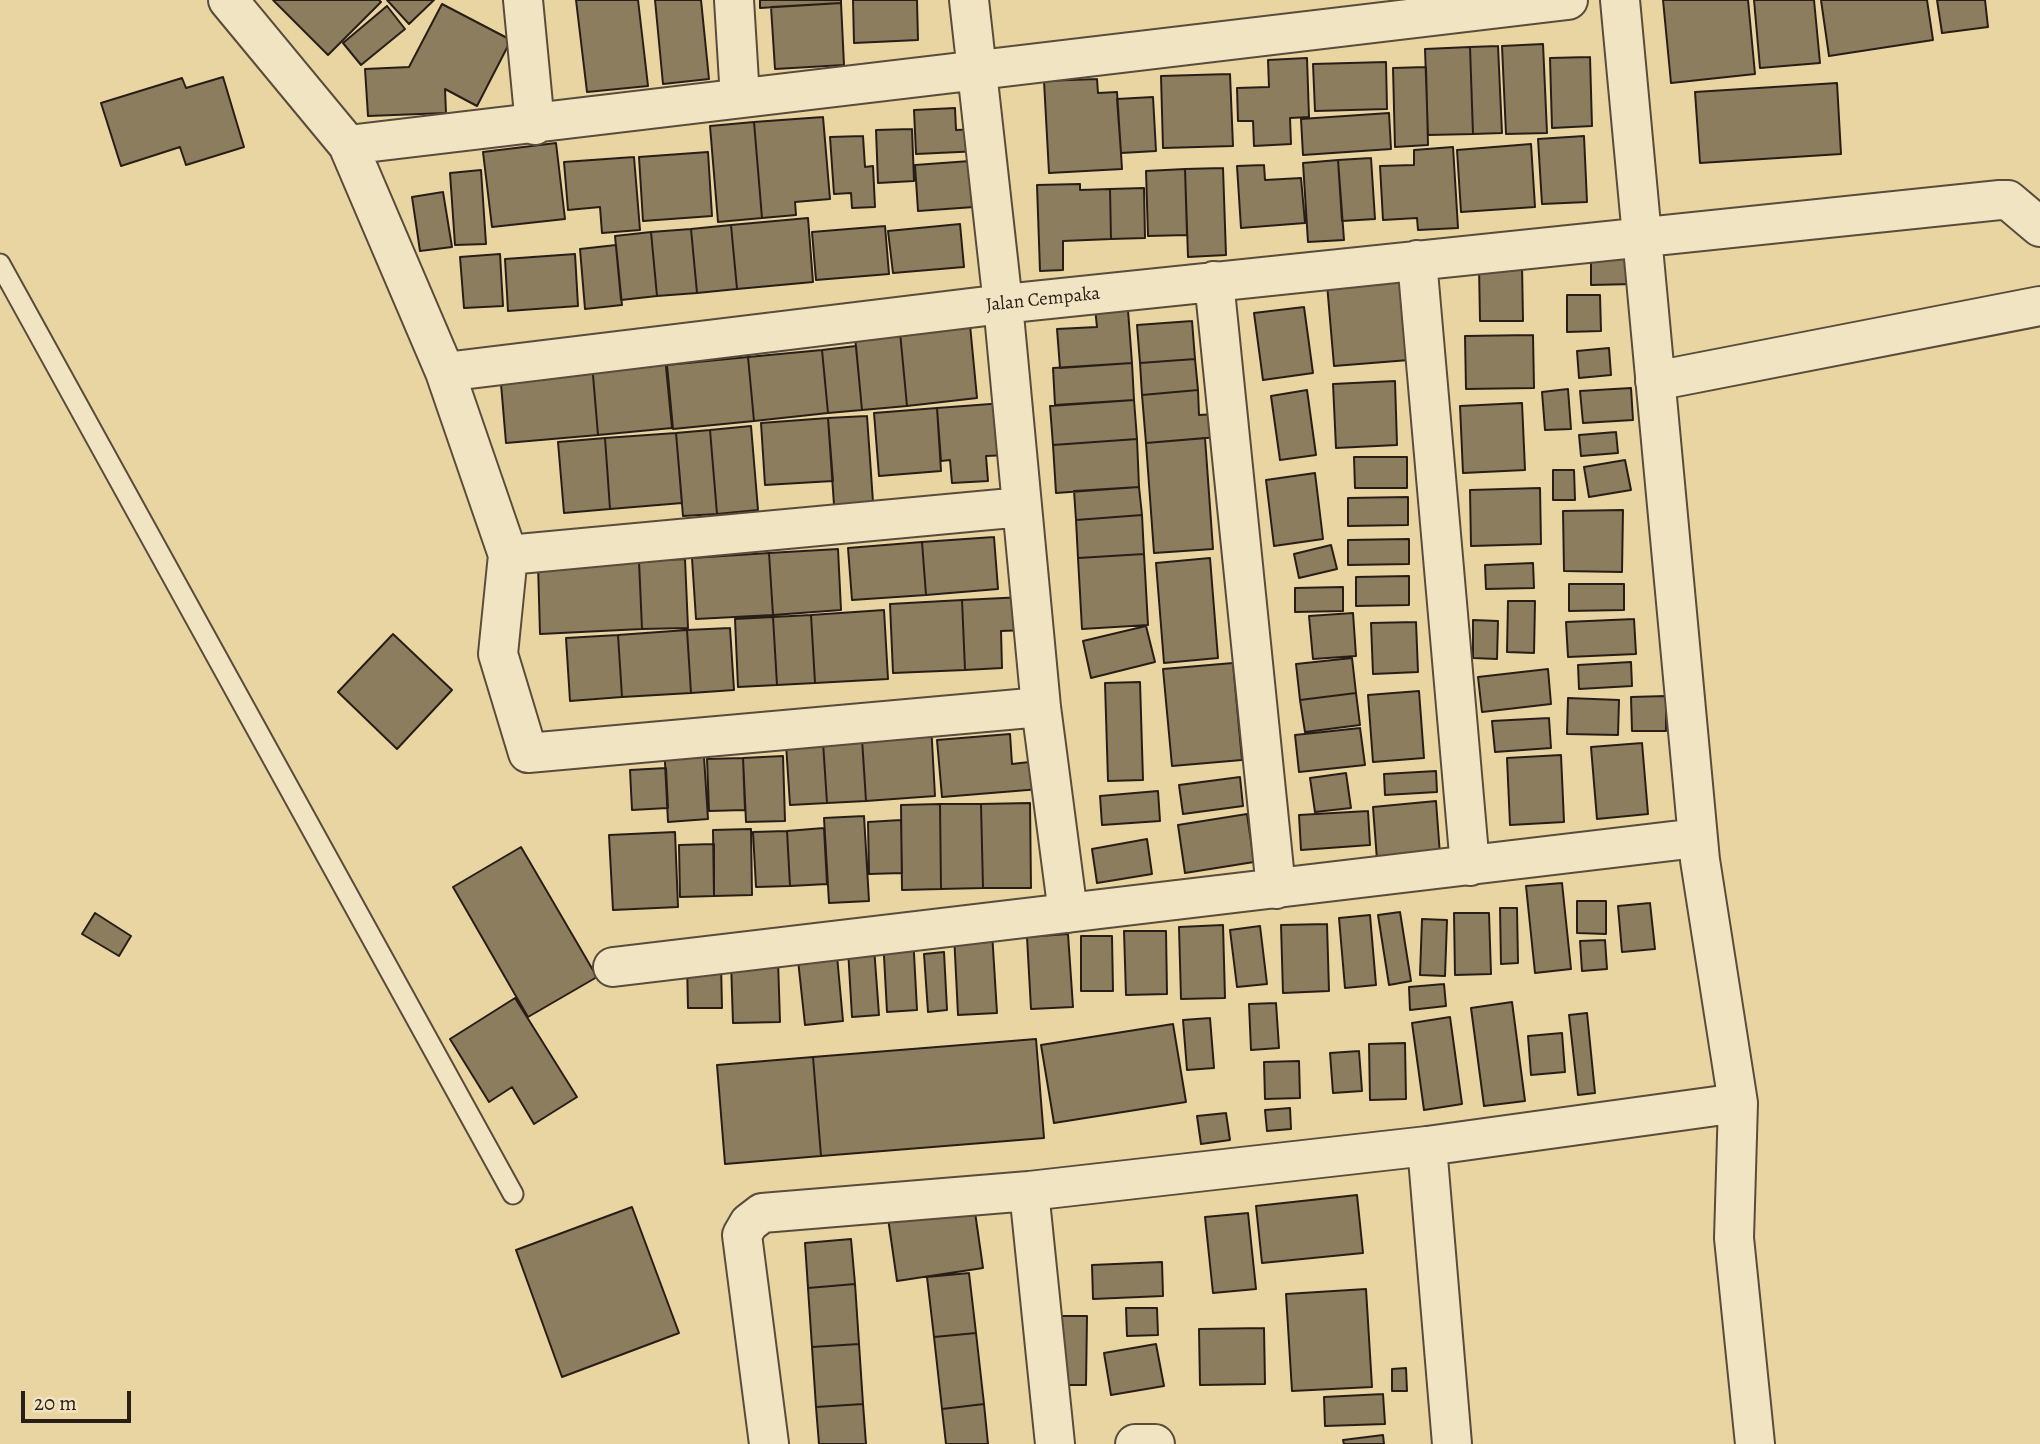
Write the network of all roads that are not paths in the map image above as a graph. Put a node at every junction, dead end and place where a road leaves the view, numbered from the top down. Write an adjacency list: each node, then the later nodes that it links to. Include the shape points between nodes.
1 (228, 0): 10 (street)
2 (523, 0): 9 (street)
3 (734, 0): 8 (street)
4 (969, 0): 7 (street)
5 (1568, 0): 7 (street)
6 (1620, 0): 12 (street)
7 (976, 71): 8 (street); 16 (street)
8 (740, 98): 9 (street)
9 (534, 125): 10 (street)
10 (348, 145): 18 (street)
11 (2040, 227): 12 (street, Jalan Cempaka, via 2008,200 2000,200)
12 (1642, 237): 13 (street, Jalan Cempaka); 19 (street)
13 (1417, 260): 15 (street, Jalan Cempaka); 24 (street)
14 (0, 264): 31 (lane)
15 (1214, 281): 16 (street, Jalan Cempaka); 25 (street)
16 (1003, 304): 18 (street, Jalan Cempaka); 20 (street)
17 (2040, 306): 19 (street)
18 (445, 372): 21 (street)
19 (1655, 380): 23 (street)
20 (1022, 506): 21 (street); 22 (street)
21 (508, 555): 22 (street, via 498,654 528,753)
22 (1041, 707): 26 (street)
23 (1698, 838): 24 (street); 28 (street)
24 (1470, 866): 25 (street)
25 (1276, 889): 26 (street)
26 (1068, 913): 27 (street)
27 (613, 967)
28 (1738, 1103): 29 (street); 37 (street, via 1734,1238)
29 (1427, 1146): 30 (street); 36 (street)
30 (1029, 1191): 32 (street, via 762,1213 749,1223 742,1235); 33 (street)
31 (513, 1194)
32 (769, 1444)
33 (1055, 1444)
34 (1135, 1444): 35 (street)
35 (1155, 1444)
36 (1452, 1444)
37 (1755, 1444)

